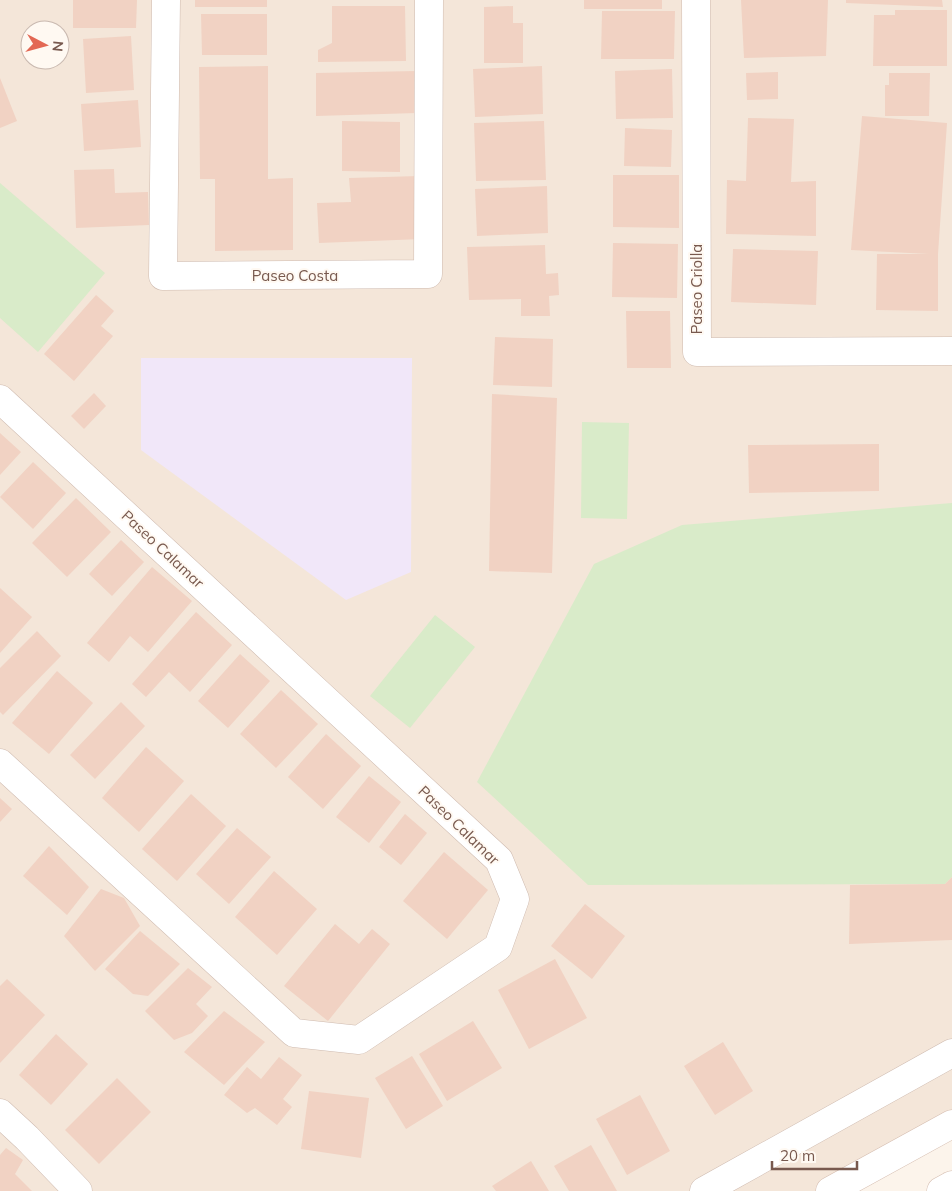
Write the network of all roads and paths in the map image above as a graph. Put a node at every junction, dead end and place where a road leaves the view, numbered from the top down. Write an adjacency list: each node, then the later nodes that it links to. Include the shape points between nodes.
1 (166, 0): 2 (street, Paseo Costa, via 163,276 428,274)
2 (429, 0)
3 (696, 0): 4 (street, Paseo Criolla, via 696,352)
4 (952, 351)
5 (0, 399): 6 (street, Paseo Calamar, via 499,860 515,898 498,947 359,1040 294,1033)
6 (0, 764)
7 (952, 1053): 12 (street)
8 (0, 1113): 11 (street)
9 (952, 1124): 13 (street)
10 (952, 1185): 14 (street)
11 (78, 1191)
12 (704, 1191)
13 (830, 1191)
14 (942, 1191)

